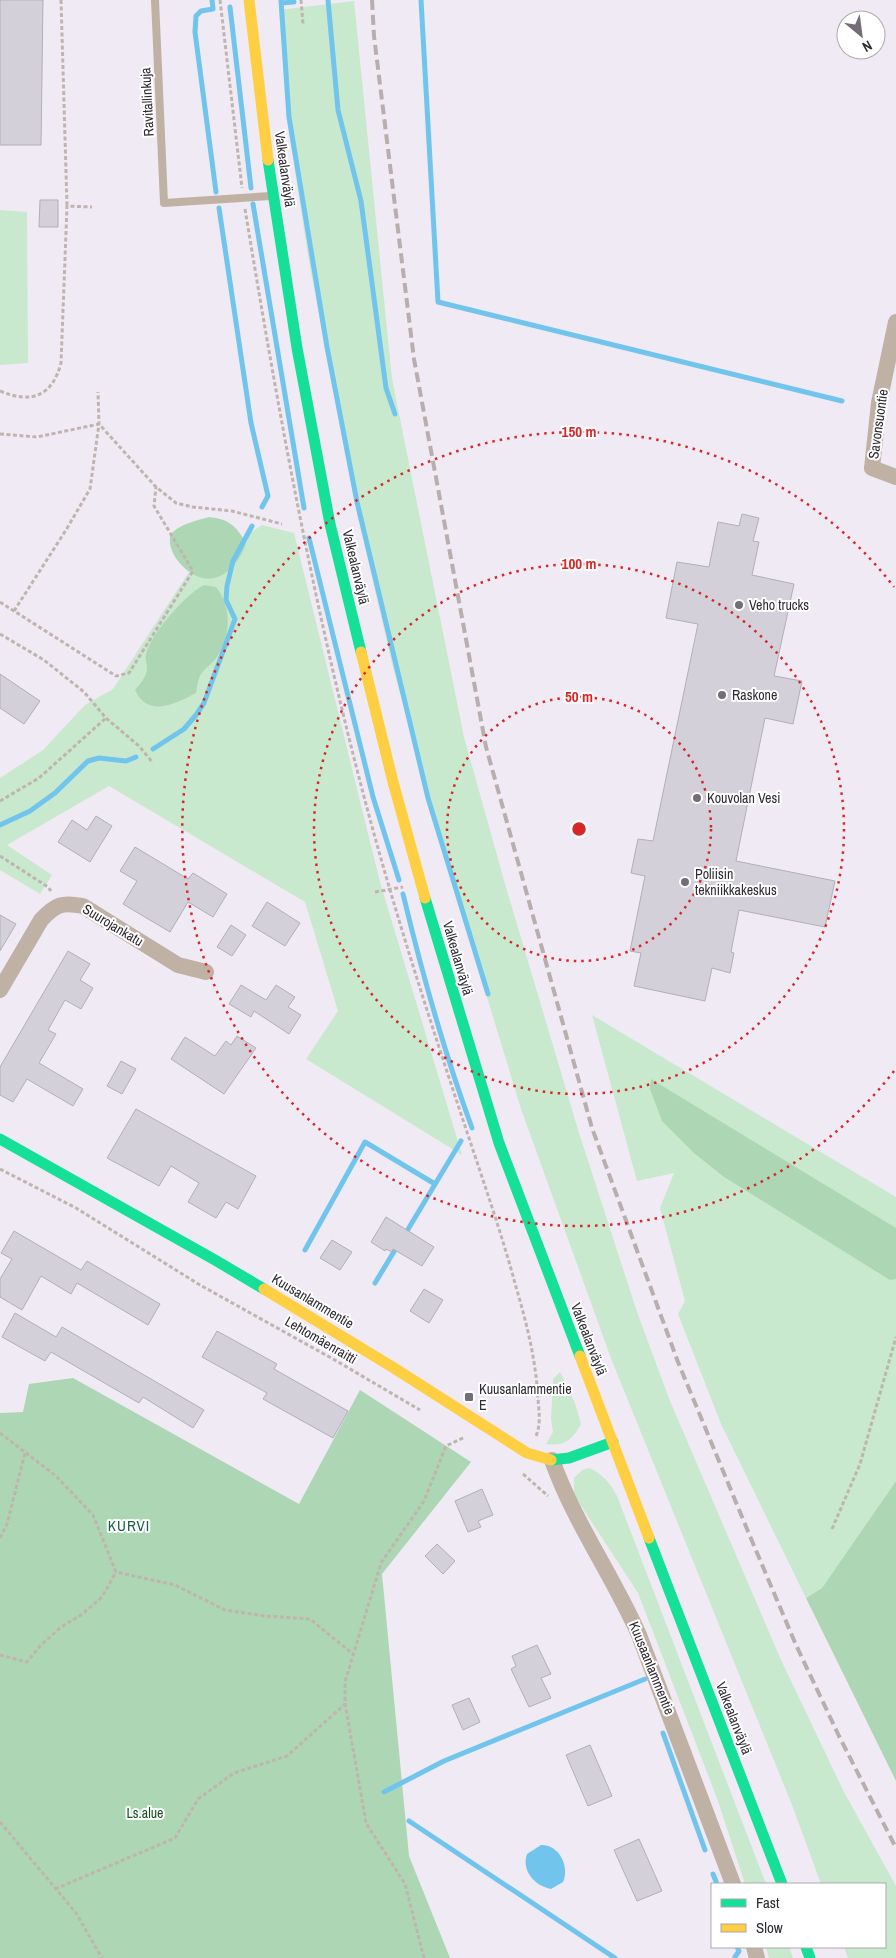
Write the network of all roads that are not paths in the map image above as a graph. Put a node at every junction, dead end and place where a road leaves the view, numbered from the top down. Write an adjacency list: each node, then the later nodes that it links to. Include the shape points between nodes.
1 (155, 0): 3 (lane, Ravitallinkuja, via 164,203)
2 (249, 0): 3 (main road, Valkealanväylä)
3 (273, 195): 9 (main road, Valkealanväylä, via 330,524 420,883 499,1143)
4 (896, 322): 5 (street, Savonsuontie, via 879,403 872,468)
5 (896, 478)
6 (206, 972): 7 (street, Suurojankatu, via 178,965 83,906 71,903 60,904 41,920)
7 (0, 990)
8 (1, 1142): 10 (main road, Kuusanlammentie, via 232,1270 527,1453)
9 (612, 1442): 10 (main road, Kuusanlammentie, via 569,1458); 12 (main road, Valkealanväylä)
10 (552, 1460): 11 (street, Kuusaanlammentie, via 563,1491 625,1603 639,1635)
11 (733, 1883)
12 (782, 1883)

